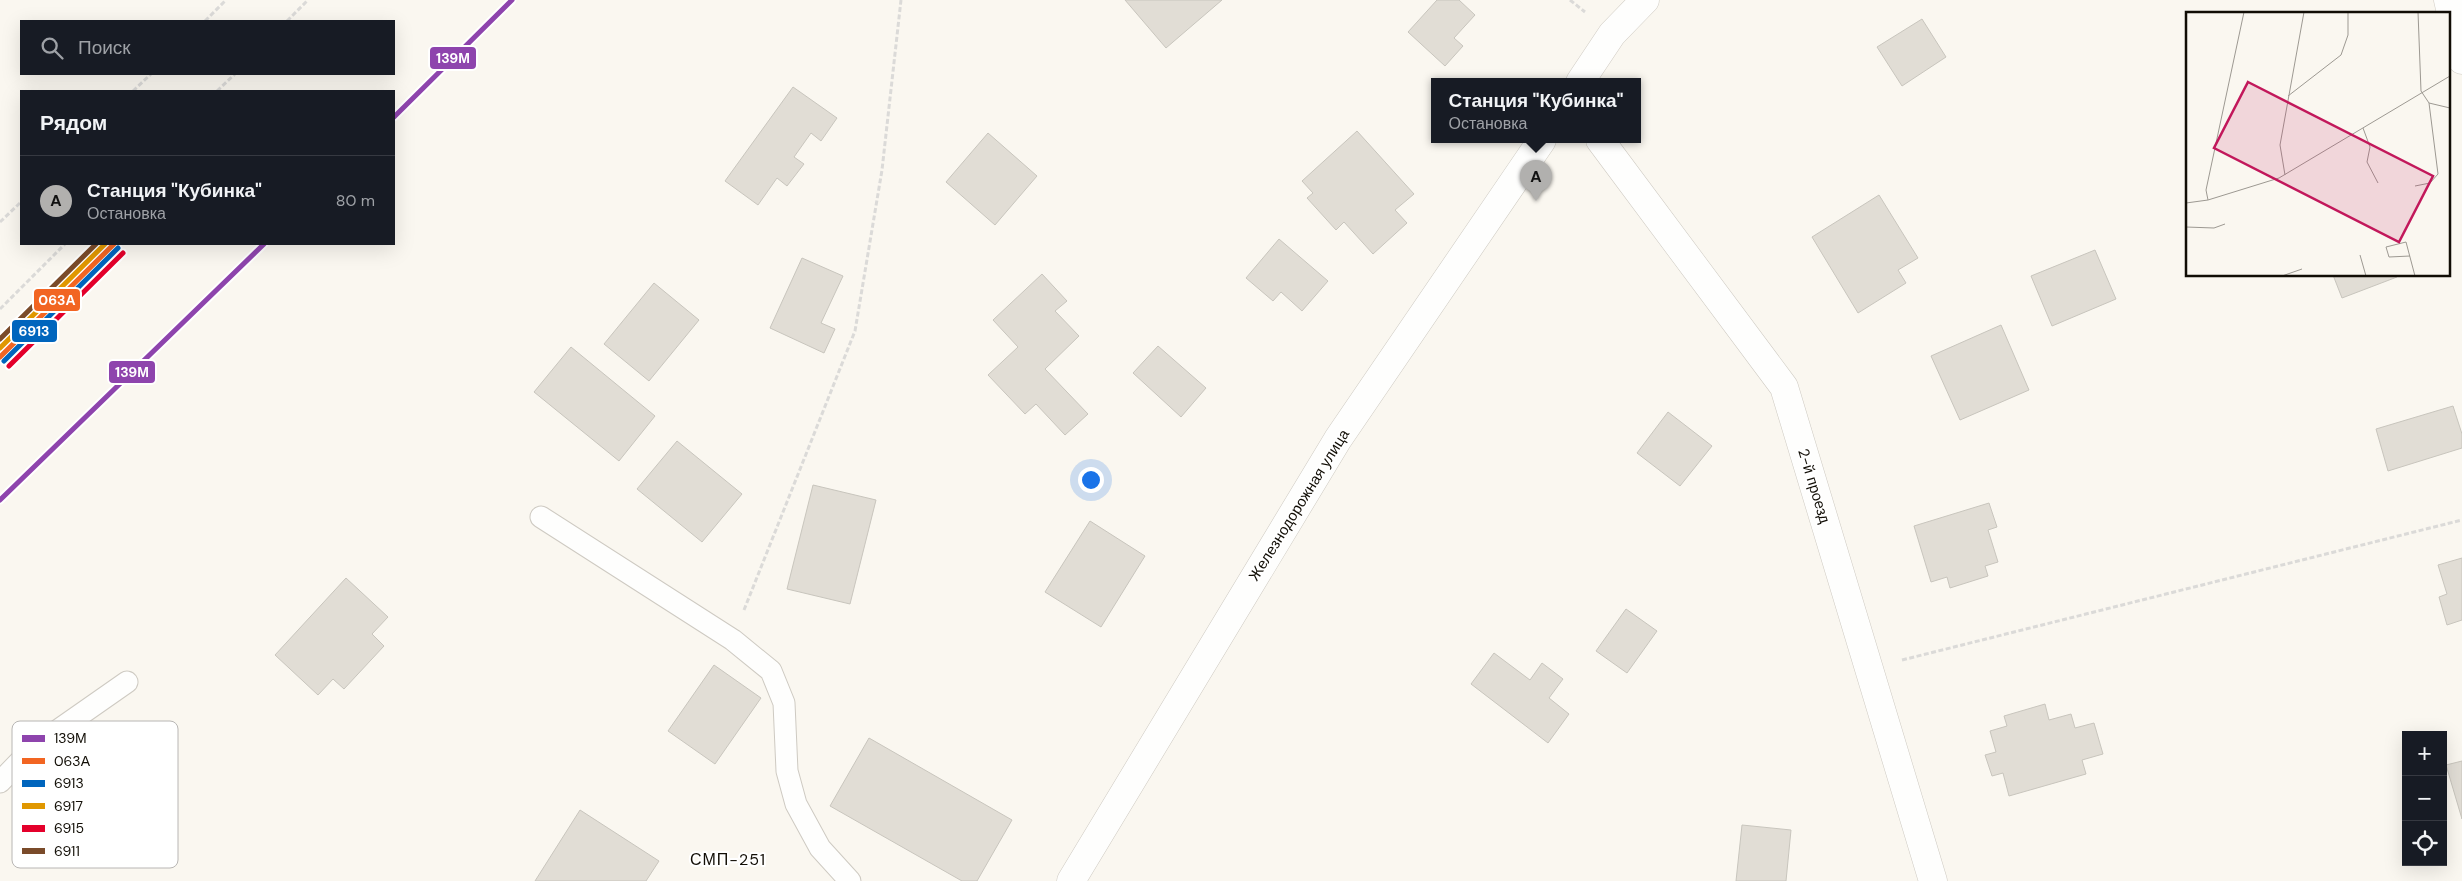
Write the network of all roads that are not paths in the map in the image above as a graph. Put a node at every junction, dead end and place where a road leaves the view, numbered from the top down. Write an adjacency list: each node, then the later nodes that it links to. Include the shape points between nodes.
1 (1645, 0): 4 (street, via 1612,34)
2 (2448, 0): 3 (street)
3 (2462, 60)
4 (1583, 78)
5 (1540, 143): 13 (street, Железнодорожная улица, via 1338,439)
6 (1602, 143): 14 (street, 2-й проезд, via 1784,387)
7 (541, 517): 12 (lane, via 733,640 771,671 784,703 787,771 796,804 820,848)
8 (127, 682): 9 (lane)
9 (71, 721)
10 (12, 770): 11 (lane)
11 (0, 782)
12 (850, 881)
13 (1071, 881)
14 (1933, 881)

